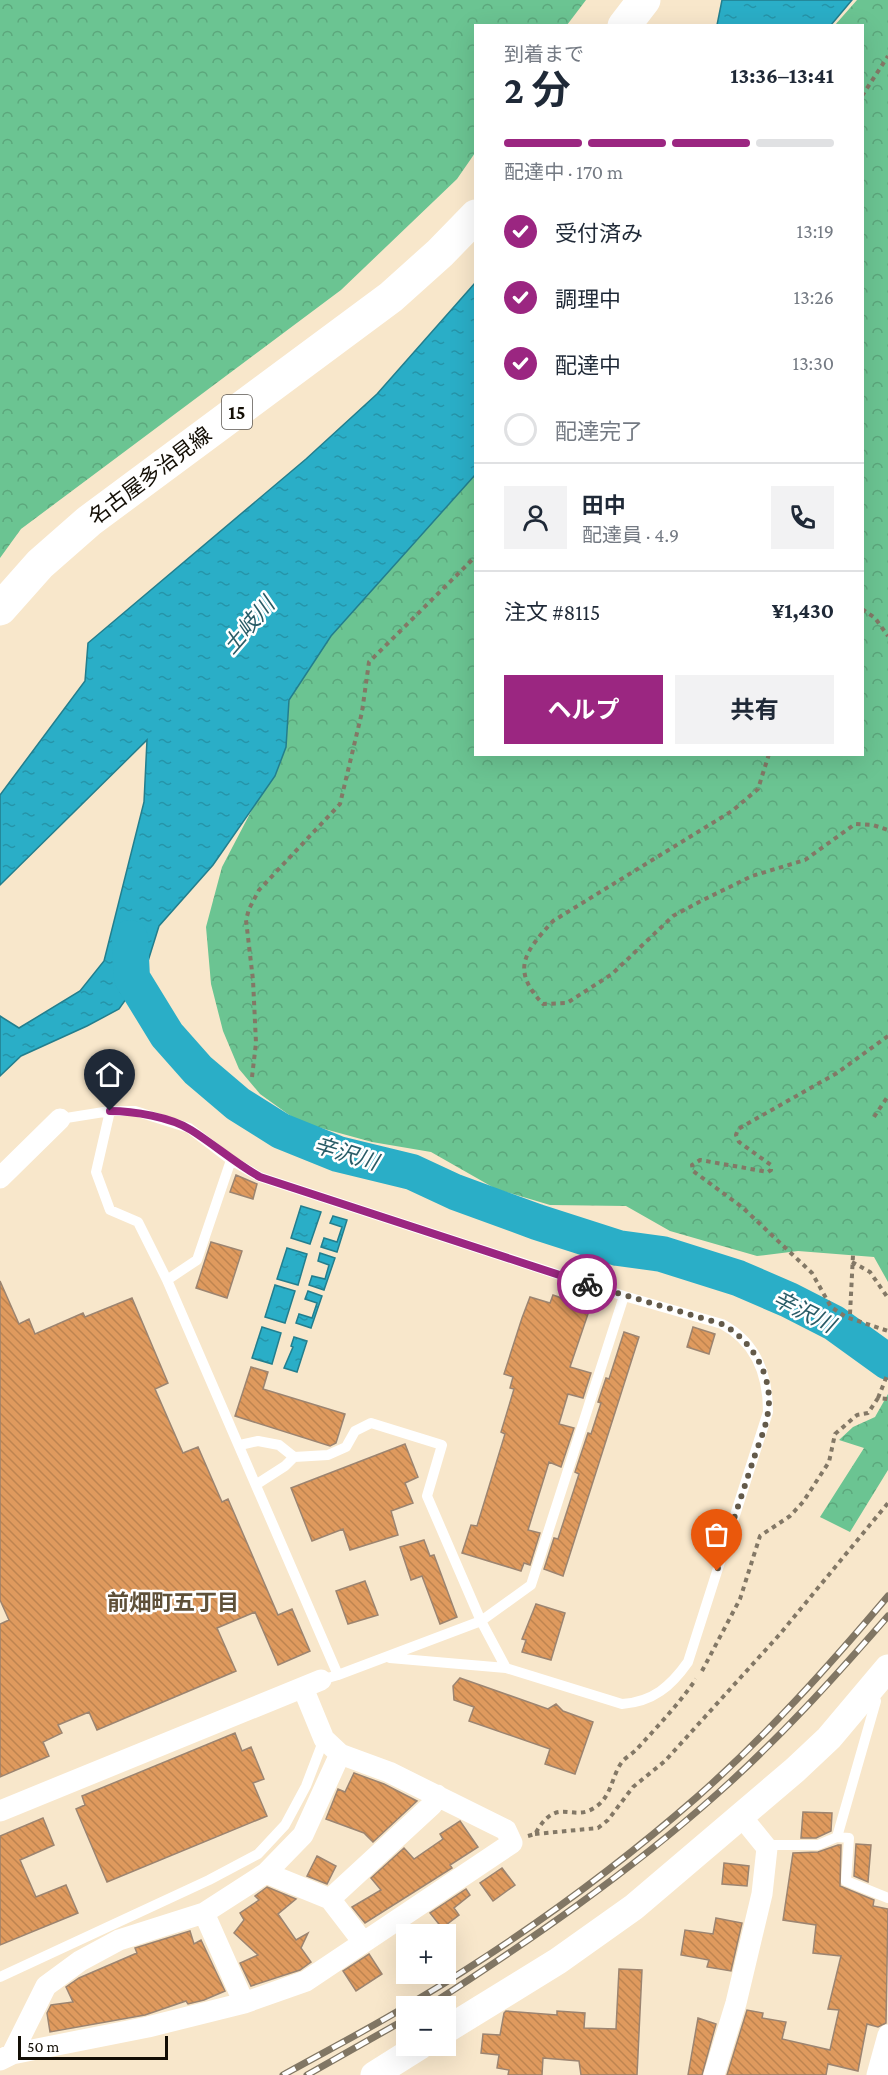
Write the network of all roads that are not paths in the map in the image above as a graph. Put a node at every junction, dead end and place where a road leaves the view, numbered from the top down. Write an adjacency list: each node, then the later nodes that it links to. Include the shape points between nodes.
1 (644, 0): 2 (main road)
2 (626, 24)
3 (474, 218): 4 (main road, 名古屋多治見線 / 15, via 382,303 89,521 40,564)
4 (0, 609)
5 (110, 1111): 6 (lane); 7 (lane, via 135,1111 189,1128); 9 (lane, via 96,1172 110,1210 138,1222)
6 (60, 1119): 8 (street)
7 (231, 1160): 9 (lane, via 197,1260); 10 (lane, via 260,1177)
8 (0, 1178)
9 (167, 1280): 11 (lane)
10 (624, 1296): 14 (lane, via 531,1585); 16 (lane, via 722,1324 736,1332 757,1358 765,1378 765,1423 688,1662 671,1684 645,1699 622,1704)
11 (240, 1445): 12 (lane, via 258,1441 279,1445); 13 (lane)
12 (294, 1457): 13 (lane); 14 (lane, via 328,1455 345,1447 355,1431 371,1423 442,1445 427,1496)
13 (257, 1484): 17 (lane)
14 (481, 1621): 15 (lane); 16 (lane)
15 (384, 1657): 16 (lane); 17 (lane)
16 (506, 1668)
17 (321, 1681): 19 (street); 22 (street)
18 (880, 1684): 23 (street, via 829,1738); 24 (lane)
19 (324, 1739): 20 (street); 31 (lane, via 306,1786 285,1825 258,1854)
20 (340, 1754): 21 (street); 26 (street, via 303,1835)
21 (437, 1795): 28 (street, via 432,1805); 30 (street, via 506,1830 512,1843)
22 (0, 1811)
23 (741, 1816): 25 (street); 33 (street, via 634,1906 558,1961)
24 (837, 1837): 25 (lane, via 818,1845); 27 (lane, via 849,1838 846,1881)
25 (767, 1848): 38 (street, via 759,1905)
26 (266, 1873): 28 (street); 29 (street)
27 (888, 1898)
28 (330, 1899): 30 (street)
29 (204, 1913): 32 (street); 36 (street, via 119,1940 80,1961 46,1986)
30 (363, 1942): 32 (street, via 306,1982)
31 (0, 1977)
32 (244, 2003): 36 (street)
33 (456, 2024)
34 (888, 2035): 39 (street)
35 (404, 2056): 37 (street)
36 (6, 2057)
37 (374, 2075)
38 (714, 2075)
39 (877, 2075)

